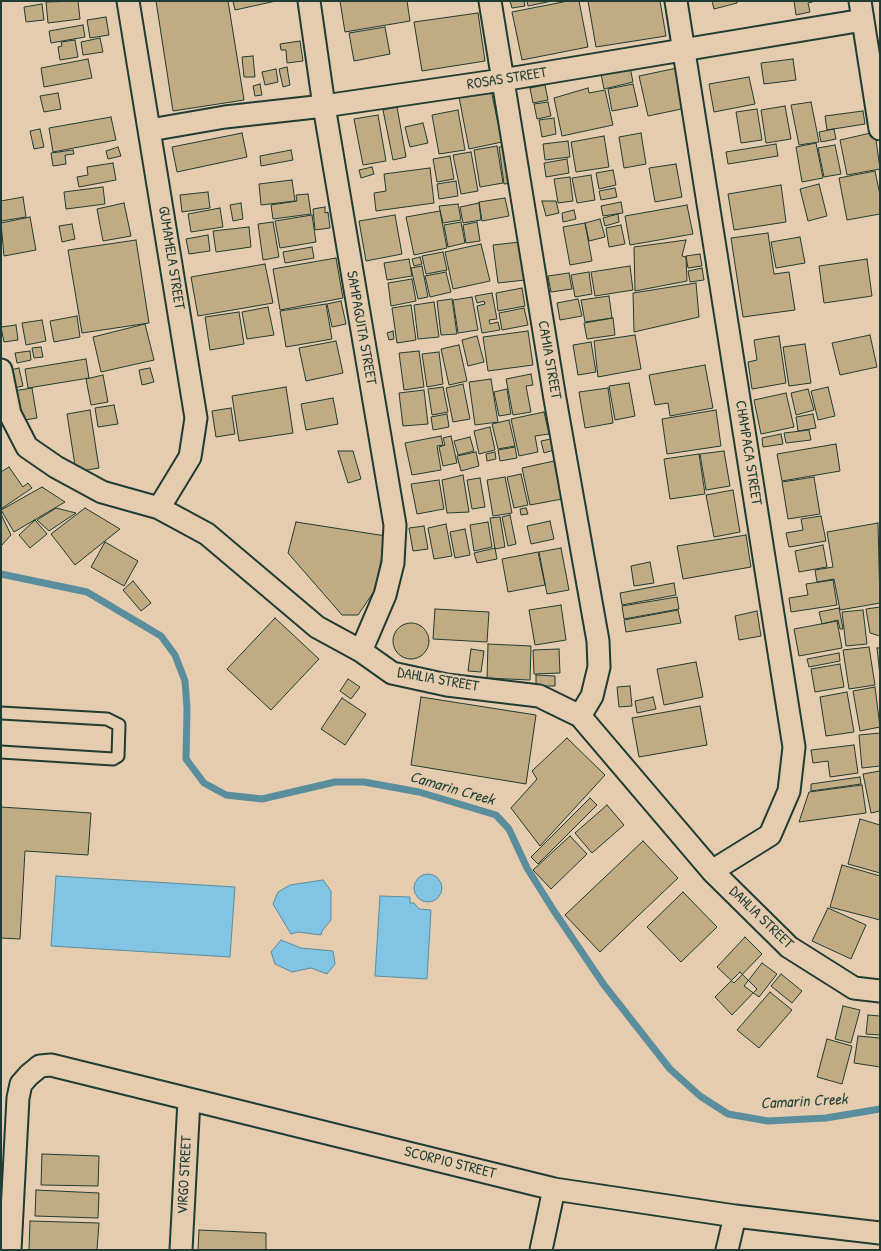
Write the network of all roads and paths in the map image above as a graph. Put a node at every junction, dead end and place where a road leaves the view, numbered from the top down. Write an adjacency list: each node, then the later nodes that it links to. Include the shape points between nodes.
1 (128, 1): 10 (street, GUMAMELA STREET)
2 (308, 1): 8 (street, SAMPAGUITA STREET)
3 (490, 1): 7 (street, CAMIA STREET)
4 (676, 1): 6 (street, CHAMPACA STREET)
5 (861, 11): 6 (street, ROSAS STREET); 9 (street)
6 (684, 50): 7 (street, ROSAS STREET); 18 (street, CHAMPACA STREET, via 794,747 789,791 770,835)
7 (502, 80): 8 (street, ROSAS STREET); 16 (street, CAMIA STREET, via 598,641 599,668 592,696)
8 (324, 106): 10 (street, ROSAS STREET, via 225,117); 14 (street, SAMPAGUITA STREET, via 394,525 393,563 386,595)
9 (880, 129)
10 (150, 130): 13 (street, GUMAMELA STREET, via 196,418 190,457)
11 (1, 370): 12 (street, DAHLIA STREET)
12 (6, 417): 13 (street, DAHLIA STREET, via 27,447 56,467 102,492)
13 (159, 508): 14 (street, DAHLIA STREET, via 206,534 317,627)
14 (361, 651): 16 (street, DAHLIA STREET, via 392,672 447,685 540,696)
15 (1, 713): 17 (lane, via 106,719 118,725 118,756)
16 (580, 716): 18 (street, DAHLIA STREET)
17 (1, 752)
18 (712, 871): 19 (street, DAHLIA STREET, via 789,947 854,988)
19 (880, 991)
20 (189, 1100): 21 (street, SCORPIO STREET); 24 (street, SCORPIO STREET, via 51,1065 40,1066 29,1075 21,1084 18,1098); 25 (street, VIRGO STREET)
21 (554, 1188): 22 (street, SCORPIO STREET); 26 (street)
22 (735, 1216): 23 (street, SCORPIO STREET); 27 (street)
23 (880, 1233)
24 (10, 1250)
25 (181, 1250)
26 (541, 1250)
27 (727, 1250)

